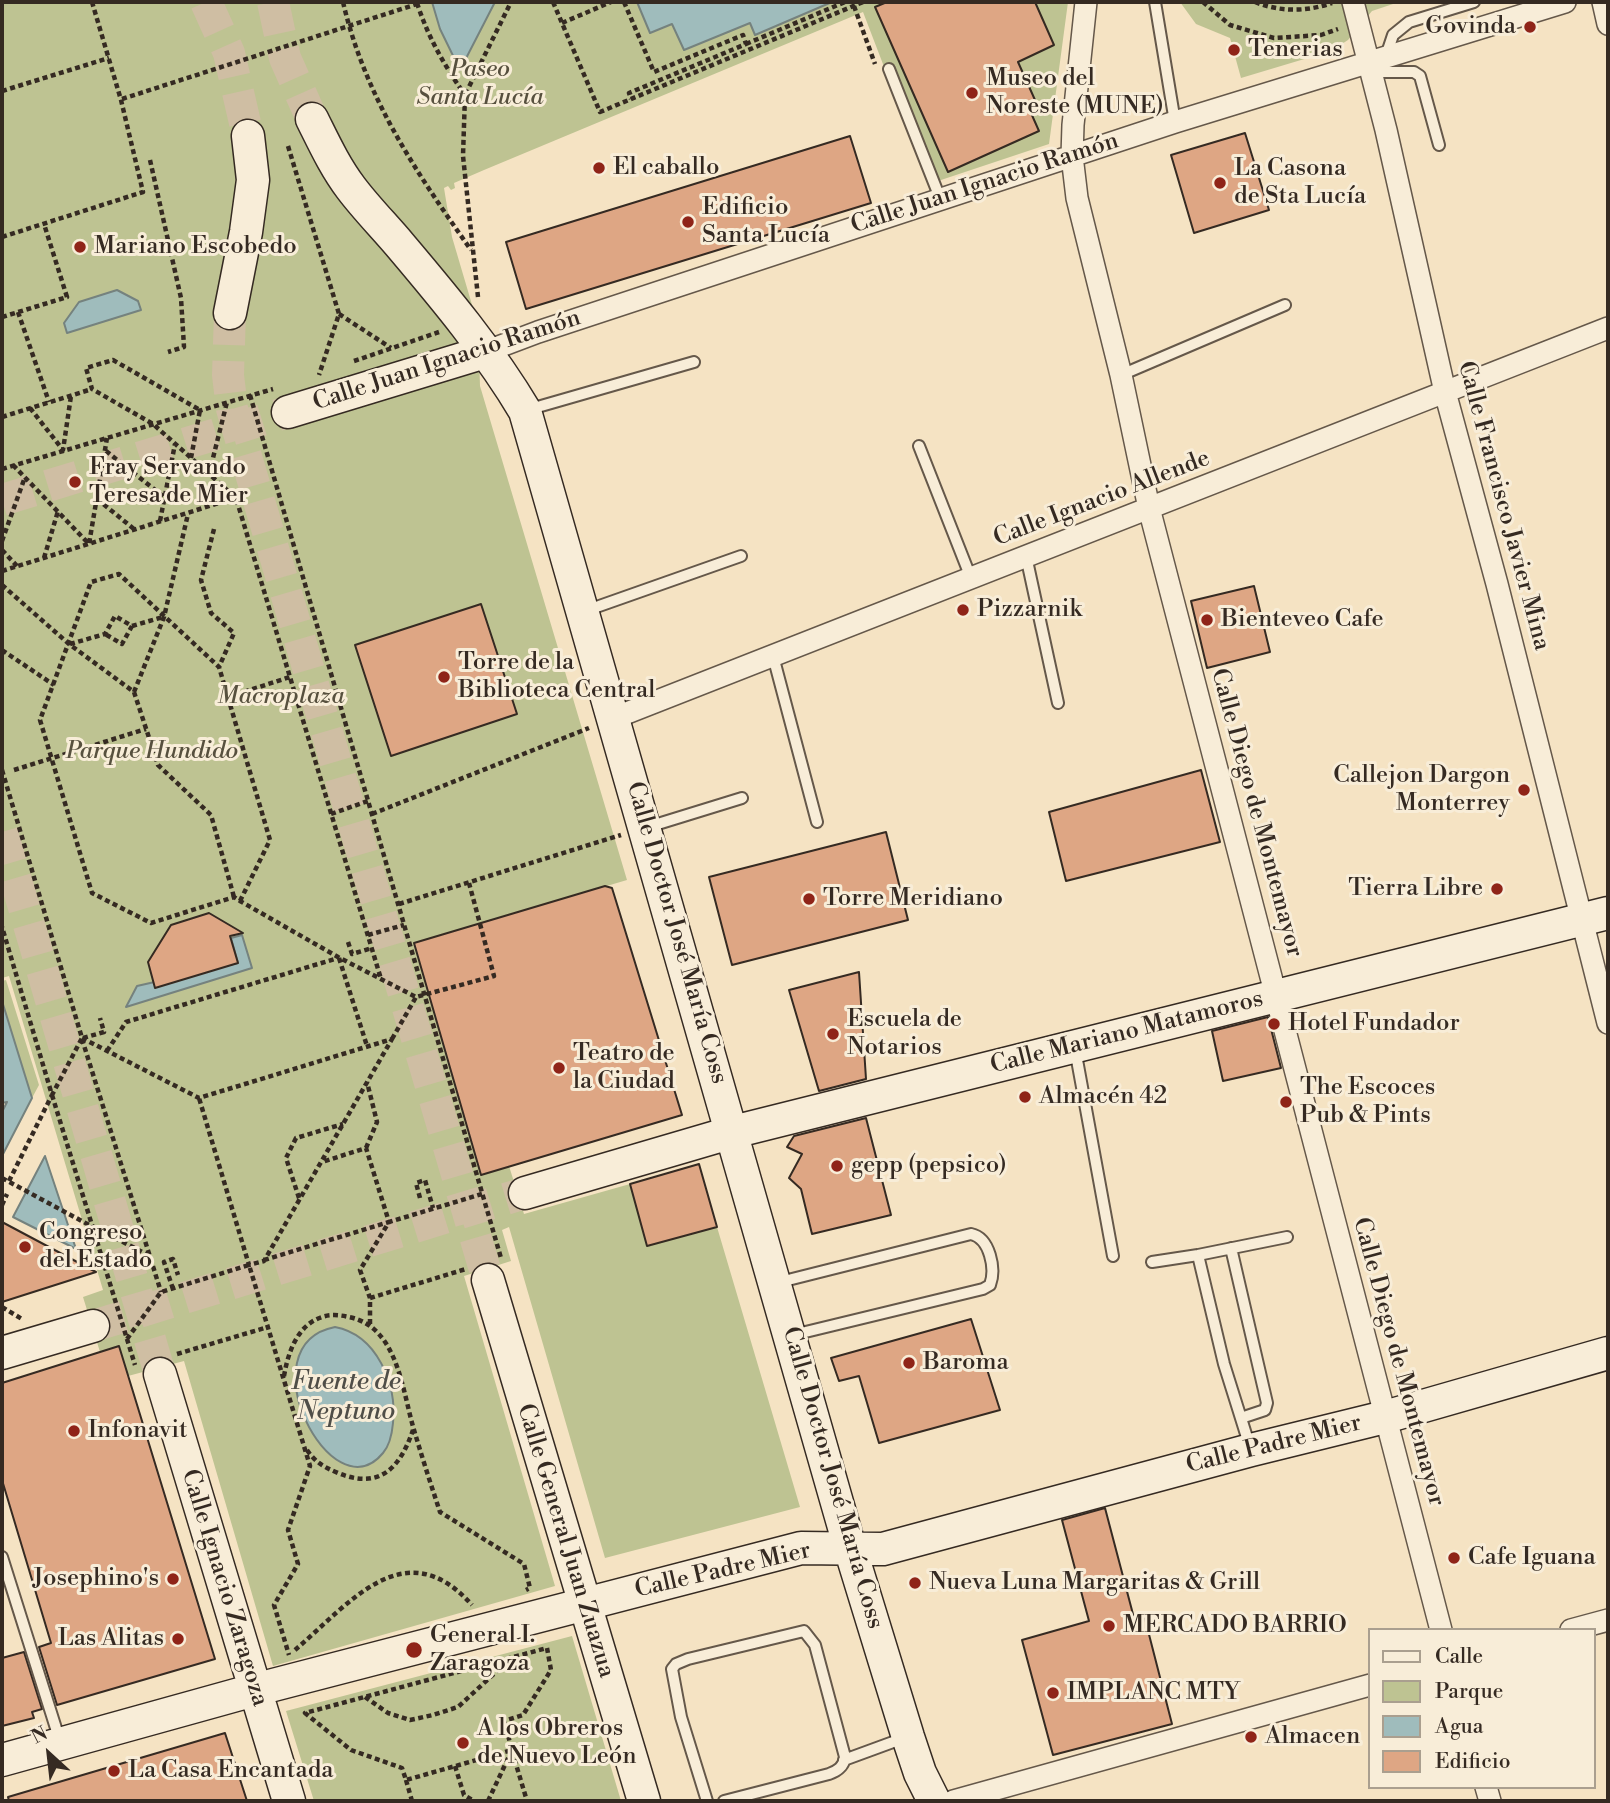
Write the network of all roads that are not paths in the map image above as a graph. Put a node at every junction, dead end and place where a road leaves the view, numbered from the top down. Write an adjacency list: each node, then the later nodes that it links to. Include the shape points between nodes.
1 (1086, 2): 15 (street, Calle Diego de Montemayor)
2 (1155, 2): 12 (lane)
3 (1474, 2): 9 (lane, via 1409,22 1393,35)
4 (1565, 2): 6 (street, Calle Juan Ignacio Ramón)
5 (1603, 2): 8 (street)
6 (1542, 5): 9 (street, Calle Juan Ignacio Ramón)
7 (1356, 11): 9 (street, Calle Francisco Javier Mina)
8 (1608, 24)
9 (1376, 65): 12 (street, Calle Juan Ignacio Ramón); 14 (lane, via 1420,76); 23 (street, Calle Francisco Javier Mina)
10 (890, 69): 16 (lane)
11 (312, 119): 20 (street, Calle Doctor José María Coss, via 350,187 400,245 470,311)
12 (1175, 122): 15 (street, Calle Juan Ignacio Ramón)
13 (248, 136): 18 (street, via 253,180)
14 (1439, 145)
15 (1072, 156): 16 (street, Calle Juan Ignacio Ramón); 22 (street, Calle Diego de Montemayor, via 1077,198)
16 (940, 198): 20 (street, Calle Juan Ignacio Ramón)
17 (1285, 305): 22 (lane)
18 (230, 313)
19 (1608, 328): 23 (street, Calle Ignacio Allende)
20 (485, 352): 24 (street, Calle Juan Ignacio Ramón); 25 (street, Calle Doctor José María Coss)
21 (694, 362): 25 (lane)
22 (1121, 375): 27 (street, Calle Diego de Montemayor)
23 (1446, 392): 27 (street, Calle Ignacio Allende); 38 (street, Calle Francisco Javier Mina)
24 (282, 400)
25 (524, 411): 31 (street, Calle Doctor José María Coss)
26 (919, 446): 30 (lane)
27 (1149, 508): 29 (street, Calle Ignacio Allende); 39 (street, Calle Diego de Montemayor)
28 (741, 556): 31 (lane)
29 (1026, 556): 30 (street, Calle Ignacio Allende); 33 (lane)
30 (971, 578): 32 (street, Calle Ignacio Allende)
31 (583, 612): 34 (street, Calle Doctor José María Coss)
32 (773, 656): 34 (street, Calle Ignacio Allende); 36 (lane)
33 (1058, 703)
34 (614, 718): 37 (street, Calle Doctor José María Coss)
35 (742, 798): 37 (lane)
36 (817, 822)
37 (635, 831): 42 (street, Calle Doctor José María Coss)
38 (1595, 916): 39 (street, Calle Mariano Matamoros); 40 (street, Calle Francisco Javier Mina)
39 (1276, 995): 41 (street, Calle Mariano Matamoros); 56 (street, Calle Diego de Montemayor)
40 (1608, 1023)
41 (1074, 1046): 42 (street, Calle Mariano Matamoros); 47 (lane)
42 (733, 1132): 43 (street, Calle Mariano Matamoros); 50 (street, Calle Doctor José María Coss)
43 (525, 1193)
44 (1287, 1237): 45 (lane)
45 (1231, 1248): 46 (lane); 57 (lane, via 1267,1403 1265,1410)
46 (1198, 1255): 48 (lane); 57 (lane)
47 (1113, 1256)
48 (1152, 1262)
49 (488, 1268): 61 (street, Calle General Juan Zuazua)
50 (776, 1283): 52 (street, Calle Doctor José María Coss); 52 (lane, via 971,1234 986,1243 993,1279 983,1289)
51 (93, 1326): 53 (street)
52 (791, 1336): 59 (street, Calle Doctor José María Coss)
53 (2, 1353)
54 (1608, 1353): 56 (street, Calle Padre Mier)
55 (157, 1365): 66 (street, Calle Ignacio Zaragoza)
56 (1385, 1417): 58 (street, Calle Padre Mier); 63 (street, Calle Diego de Montemayor)
57 (1241, 1418): 58 (lane)
58 (1251, 1450): 59 (street, Calle Padre Mier, via 883,1549)
59 (850, 1548): 61 (street, Calle Padre Mier, via 801,1548); 67 (street, Calle Doctor José María Coss)
60 (2, 1557): 68 (lane)
61 (584, 1604): 66 (street, Calle Padre Mier); 73 (street, Calle General Juan Zuazua)
62 (1608, 1620): 64 (street)
63 (1440, 1628)
64 (1578, 1628)
65 (1368, 1686): 78 (street)
66 (254, 1690): 68 (street, Calle Padre Mier); 72 (street, Calle Ignacio Zaragoza)
67 (908, 1737): 70 (lane); 77 (street, Calle Doctor José María Coss)
68 (61, 1744): 69 (street, Calle Padre Mier)
69 (2, 1760)
70 (844, 1760): 71 (lane, via 834,1772); 74 (lane, via 815,1645 804,1631 688,1659 671,1672)
71 (775, 1788): 75 (lane); 76 (lane)
72 (289, 1801)
73 (644, 1801)
74 (707, 1801)
75 (724, 1801)
76 (779, 1801)
77 (934, 1801)
78 (953, 1801)

